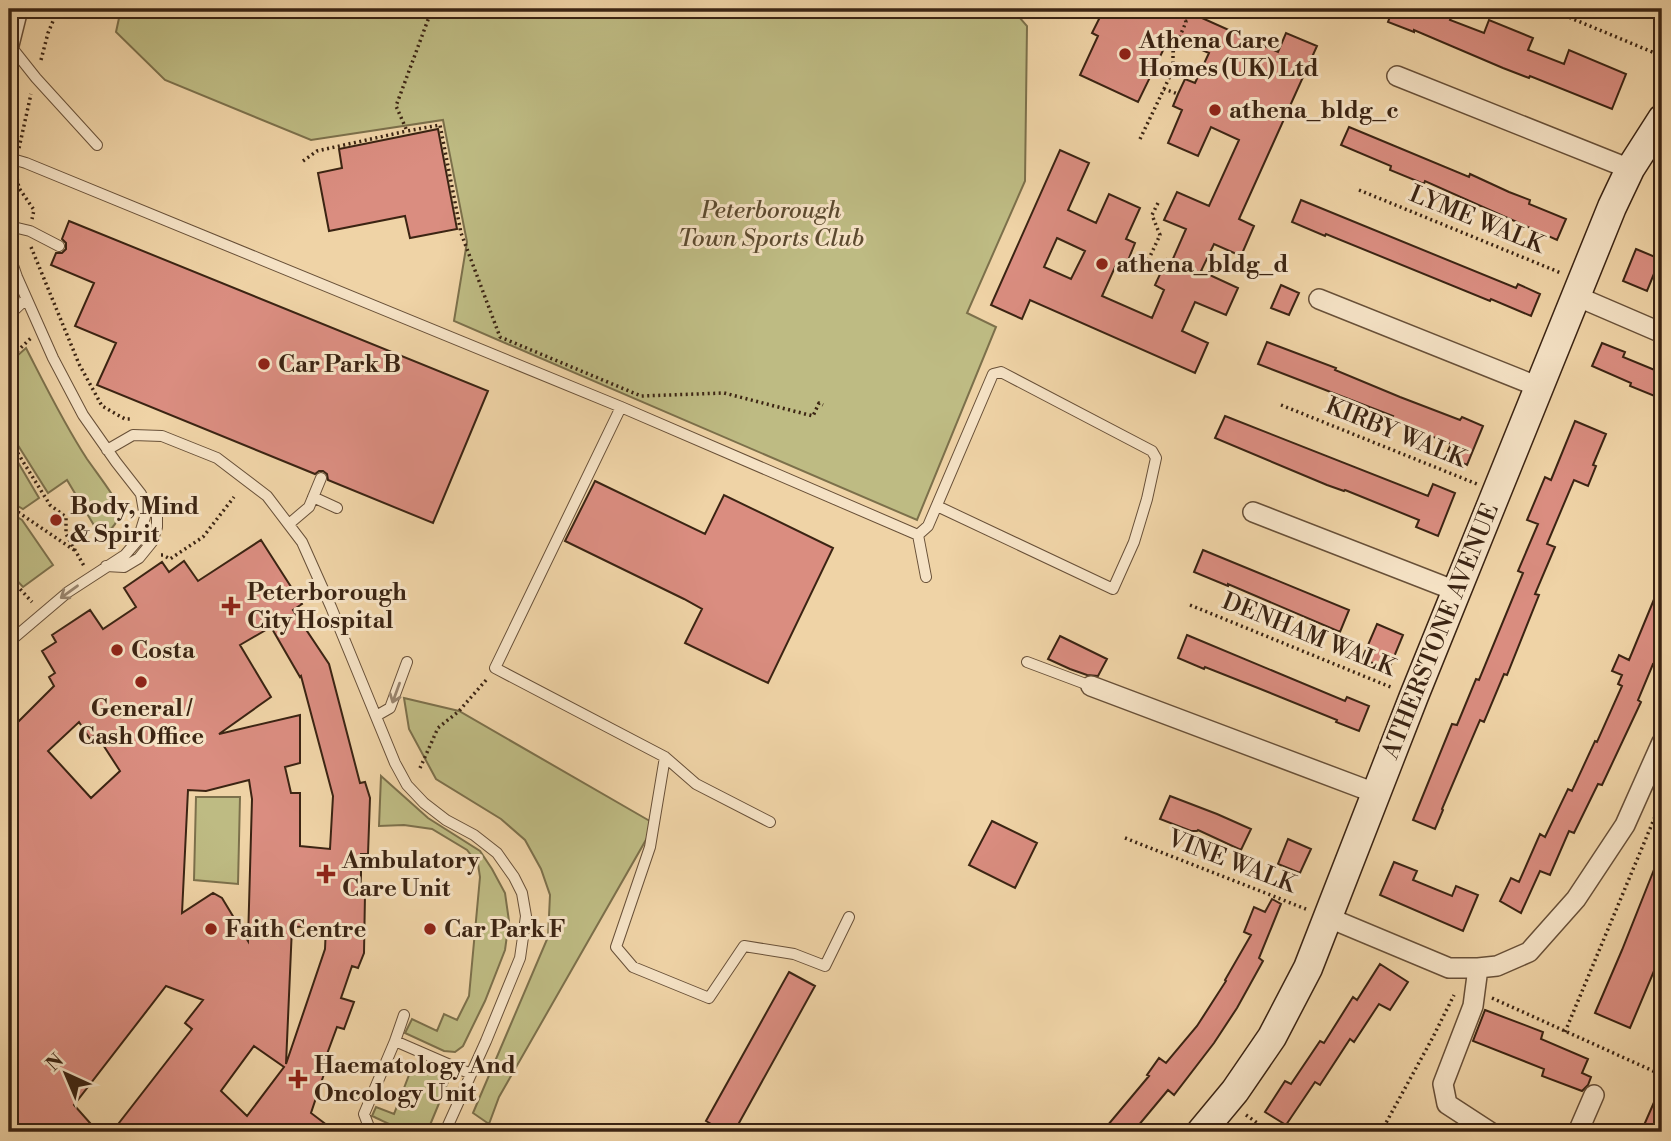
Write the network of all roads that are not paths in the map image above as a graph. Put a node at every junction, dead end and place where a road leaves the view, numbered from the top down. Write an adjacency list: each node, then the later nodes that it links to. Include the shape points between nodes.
1 (18, 9): 2 (street)
2 (9, 44): 5 (lane)
3 (1397, 76): 7 (street)
4 (1662, 120): 7 (street, ATHERSTONE AVENUE)
5 (97, 145)
6 (9, 158): 17 (lane)
7 (1630, 169): 11 (street, ATHERSTONE AVENUE)
8 (9, 226): 9 (lane)
9 (59, 246)
10 (9, 254): 12 (lane)
11 (1579, 289): 15 (street); 16 (street, ATHERSTONE AVENUE)
12 (26, 299): 14 (lane); 18 (lane, via 77,404)
13 (1319, 299): 16 (street)
14 (9, 315)
15 (1662, 333)
16 (1539, 387): 27 (street, ATHERSTONE AVENUE)
17 (621, 407): 25 (lane); 34 (lane, via 495,668)
18 (107, 450): 24 (lane, via 133,435 162,436 217,458 268,496); 28 (lane, one-way to 28, via 141,494 145,517 138,540 125,555 68,592)
19 (321, 478): 20 (lane)
20 (313, 498): 22 (lane); 24 (lane)
21 (937, 506): 21 (lane, via 1113,589 1134,542 1156,458 1001,372 993,374); 25 (lane)
22 (337, 508)
23 (1253, 512): 27 (street)
24 (289, 524): 32 (lane, via 302,541)
25 (918, 535): 26 (lane)
26 (926, 577)
27 (1456, 591): 35 (street, ATHERSTONE AVENUE)
28 (9, 641)
29 (407, 662): 32 (lane, one-way to 32, via 390,708)
30 (1027, 662): 31 (lane)
31 (1091, 687): 35 (street)
32 (376, 716): 42 (lane, via 407,785 446,820 497,853 522,894 526,916 520,958)
33 (1662, 742): 39 (street, via 1625,825 1576,899 1529,952 1497,966)
34 (665, 757): 36 (lane, via 696,784); 37 (lane, via 650,847 616,947 633,967 709,998 744,946 794,954 825,966)
35 (1375, 793): 38 (street, ATHERSTONE AVENUE)
36 (770, 822)
37 (849, 917)
38 (1327, 917): 39 (street, via 1449,968); 46 (street, ATHERSTONE AVENUE, via 1308,968 1272,1037)
39 (1478, 968): 47 (street, via 1466,988 1473,1006 1443,1084 1447,1104)
40 (404, 1015): 41 (lane)
41 (394, 1041): 42 (lane); 44 (lane, via 364,1114 369,1127)
42 (471, 1074): 45 (lane)
43 (1594, 1095): 48 (street)
44 (382, 1132)
45 (445, 1132)
46 (1201, 1132)
47 (1490, 1132)
48 (1578, 1132)

